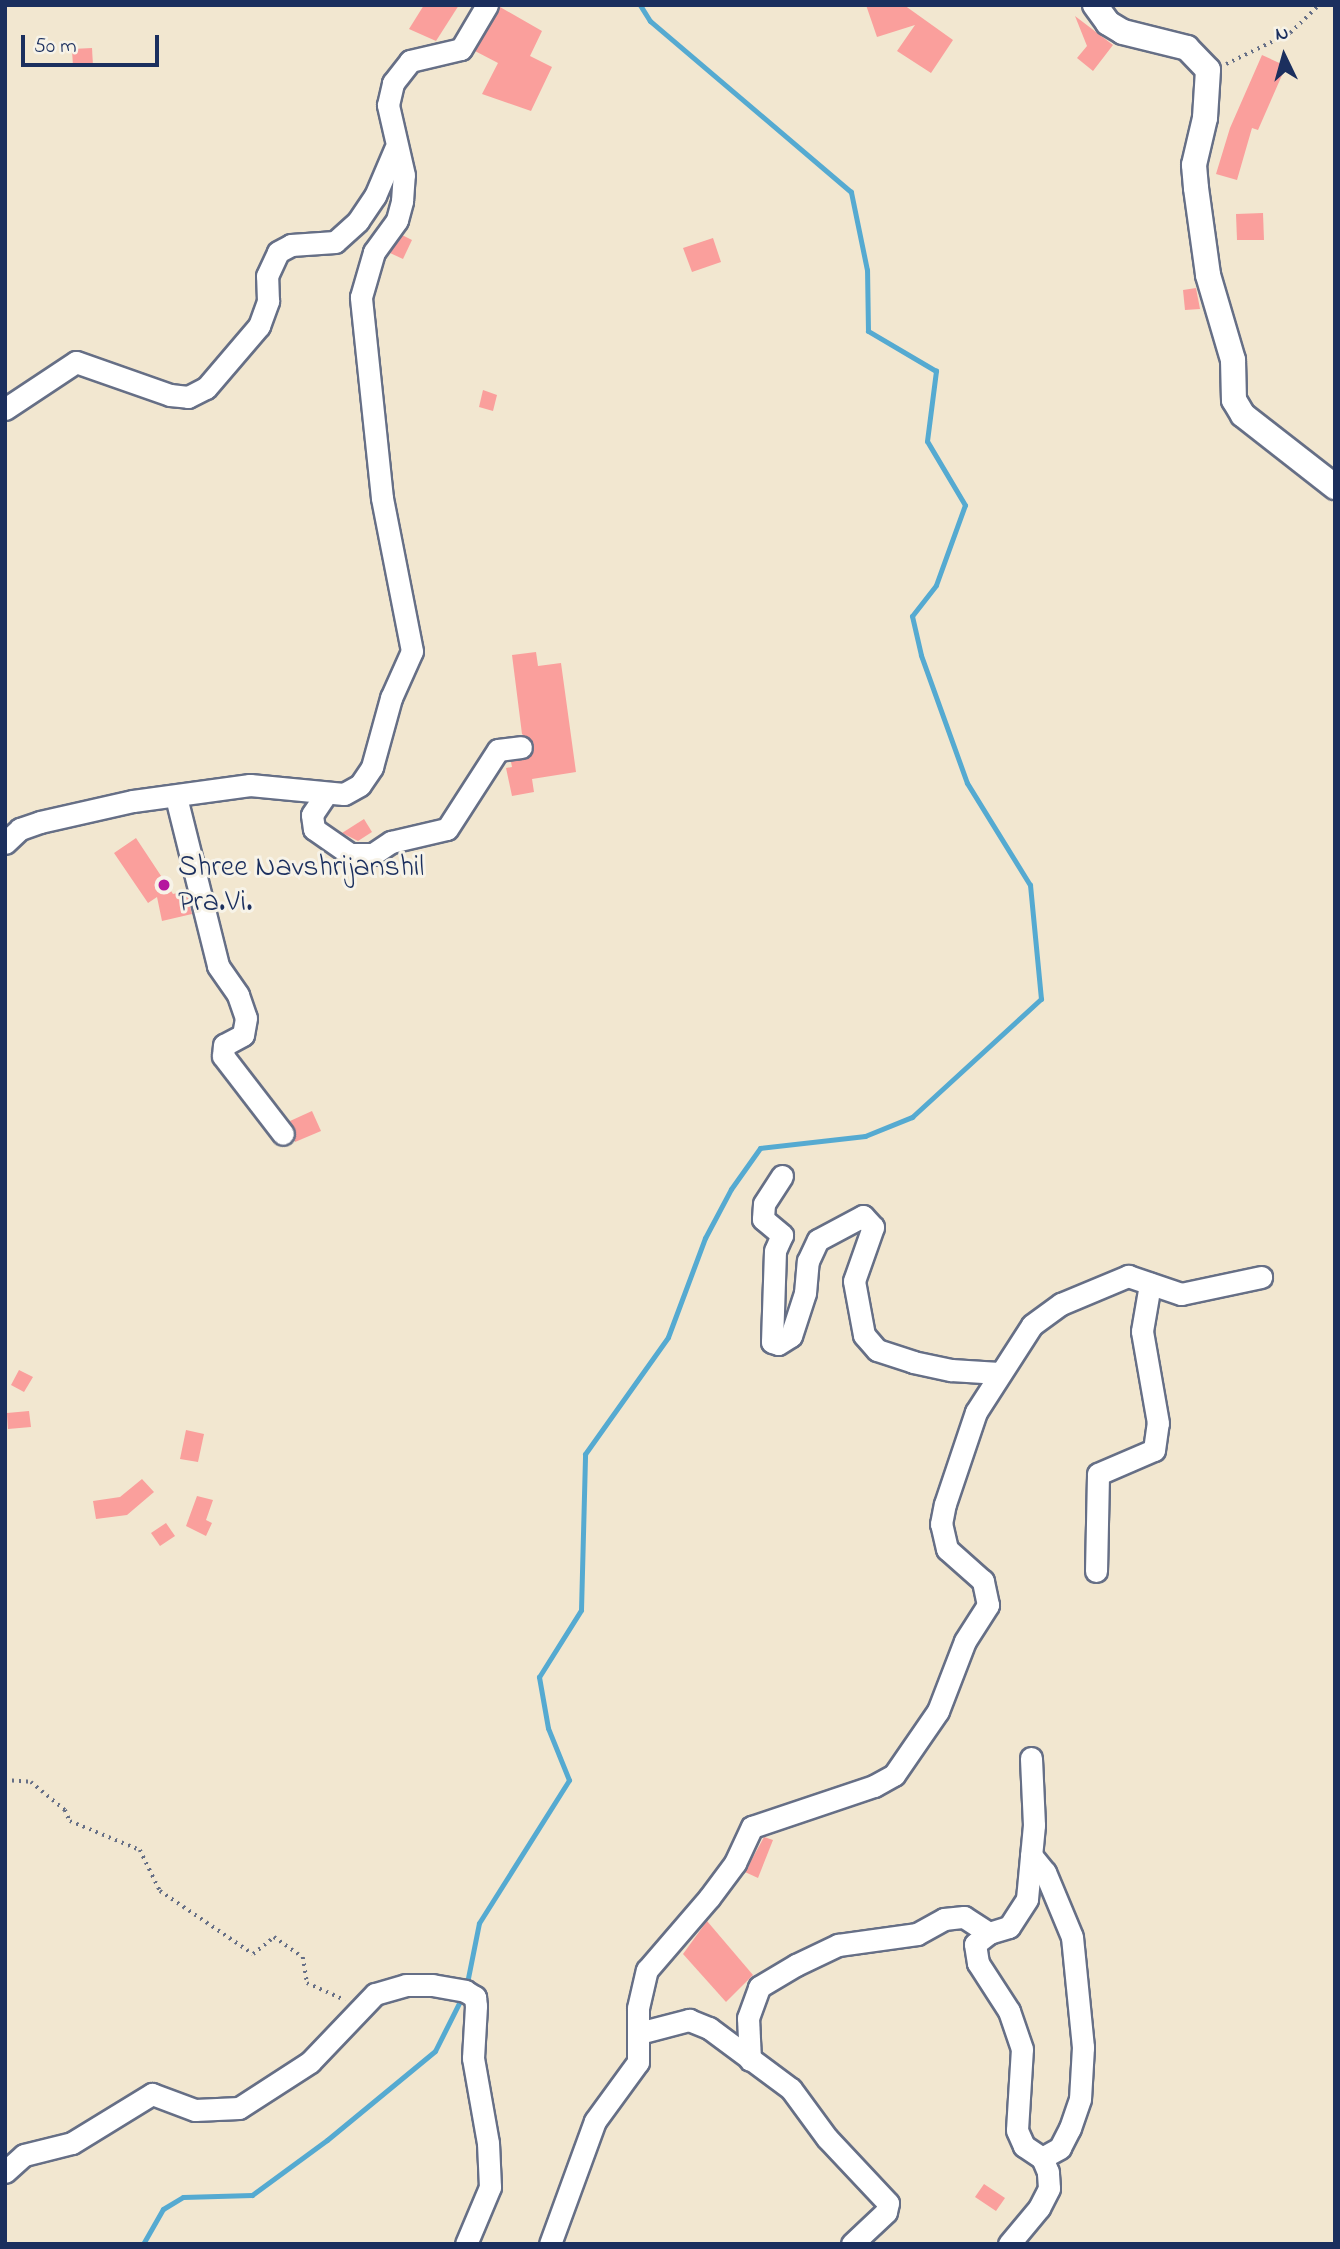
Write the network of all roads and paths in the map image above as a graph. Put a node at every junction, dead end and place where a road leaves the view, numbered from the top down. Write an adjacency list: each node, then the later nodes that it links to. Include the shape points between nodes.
1 (487, 5): 5 (street, via 461,50 410,61 393,83 388,105)
2 (1095, 5): 4 (street, via 1108,23 1123,32 1187,48)
3 (1319, 5): 4 (path, via 1290,33)
4 (1208, 70): 7 (street, via 1195,176 1208,275 1233,360 1234,400 1243,415)
5 (395, 149): 6 (street, via 375,196 358,221 335,242 291,244 278,253 267,276 268,301 259,326 206,388 188,397 170,395 76,362); 9 (street, via 404,175 402,201 397,219 374,252 361,298 382,498 412,651 391,698 372,767 360,785 344,793)
6 (5, 409)
7 (1335, 487)
8 (521, 747): 9 (street, via 498,750 447,829 391,842 373,854 350,854 314,829 312,816)
9 (327, 794): 10 (street, via 250,785)
10 (176, 797): 11 (street, via 132,801 40,822 20,829); 12 (street, via 218,966 238,995 246,1018 243,1035 224,1045 223,1056)
11 (5, 843)
12 (284, 1134)
13 (782, 1176): 16 (street, via 764,1204 763,1219 782,1235 775,1251 772,1342 779,1344 791,1336 808,1261 818,1240 863,1216 873,1227 854,1281 863,1335 877,1350 913,1362)
14 (1261, 1277): 15 (street, via 1181,1294)
15 (1150, 1284): 16 (street, via 1128,1276 1061,1304 1032,1325); 17 (street, via 1142,1331 1158,1423 1154,1450 1098,1474)
16 (999, 1373): 23 (street, via 976,1412 940,1524 947,1549 983,1581 988,1605 965,1641 938,1711 894,1775 752,1827 735,1863 647,1970 638,2008)
17 (1096, 1571)
18 (1031, 1758): 20 (street, via 1035,1782)
19 (5, 1780): 22 (path, via 30,1782 65,1810 71,1821 140,1850 160,1891 253,1954 274,1937 303,1957 306,1983)
20 (1031, 1856): 21 (street, via 1027,1899 1009,1927); 25 (street, via 1045,1872 1072,1937 1083,2047 1080,2099 1070,2128 1060,2148)
21 (989, 1933): 24 (street, via 964,1917 944,1919 917,1934 838,1945 796,1965 760,1987 748,2018); 25 (street, via 975,1944 978,1963 1009,2011 1022,2049 1017,2130 1024,2146)
22 (362, 2006): 26 (street, via 310,2062 239,2108 195,2110 152,2094 72,2143 24,2155); 27 (street, via 375,1994 406,1985 454,1989 475,1997 473,2058 488,2143 490,2187)
23 (639, 2033): 24 (street, via 689,2020 709,2028); 28 (street, via 638,2062 596,2121)
24 (750, 2060): 29 (street, via 791,2090 827,2138 888,2203 881,2217)
25 (1042, 2158): 30 (street, via 1049,2188)
26 (5, 2172)
27 (466, 2244)
28 (550, 2244)
29 (852, 2244)
30 (1009, 2244)

